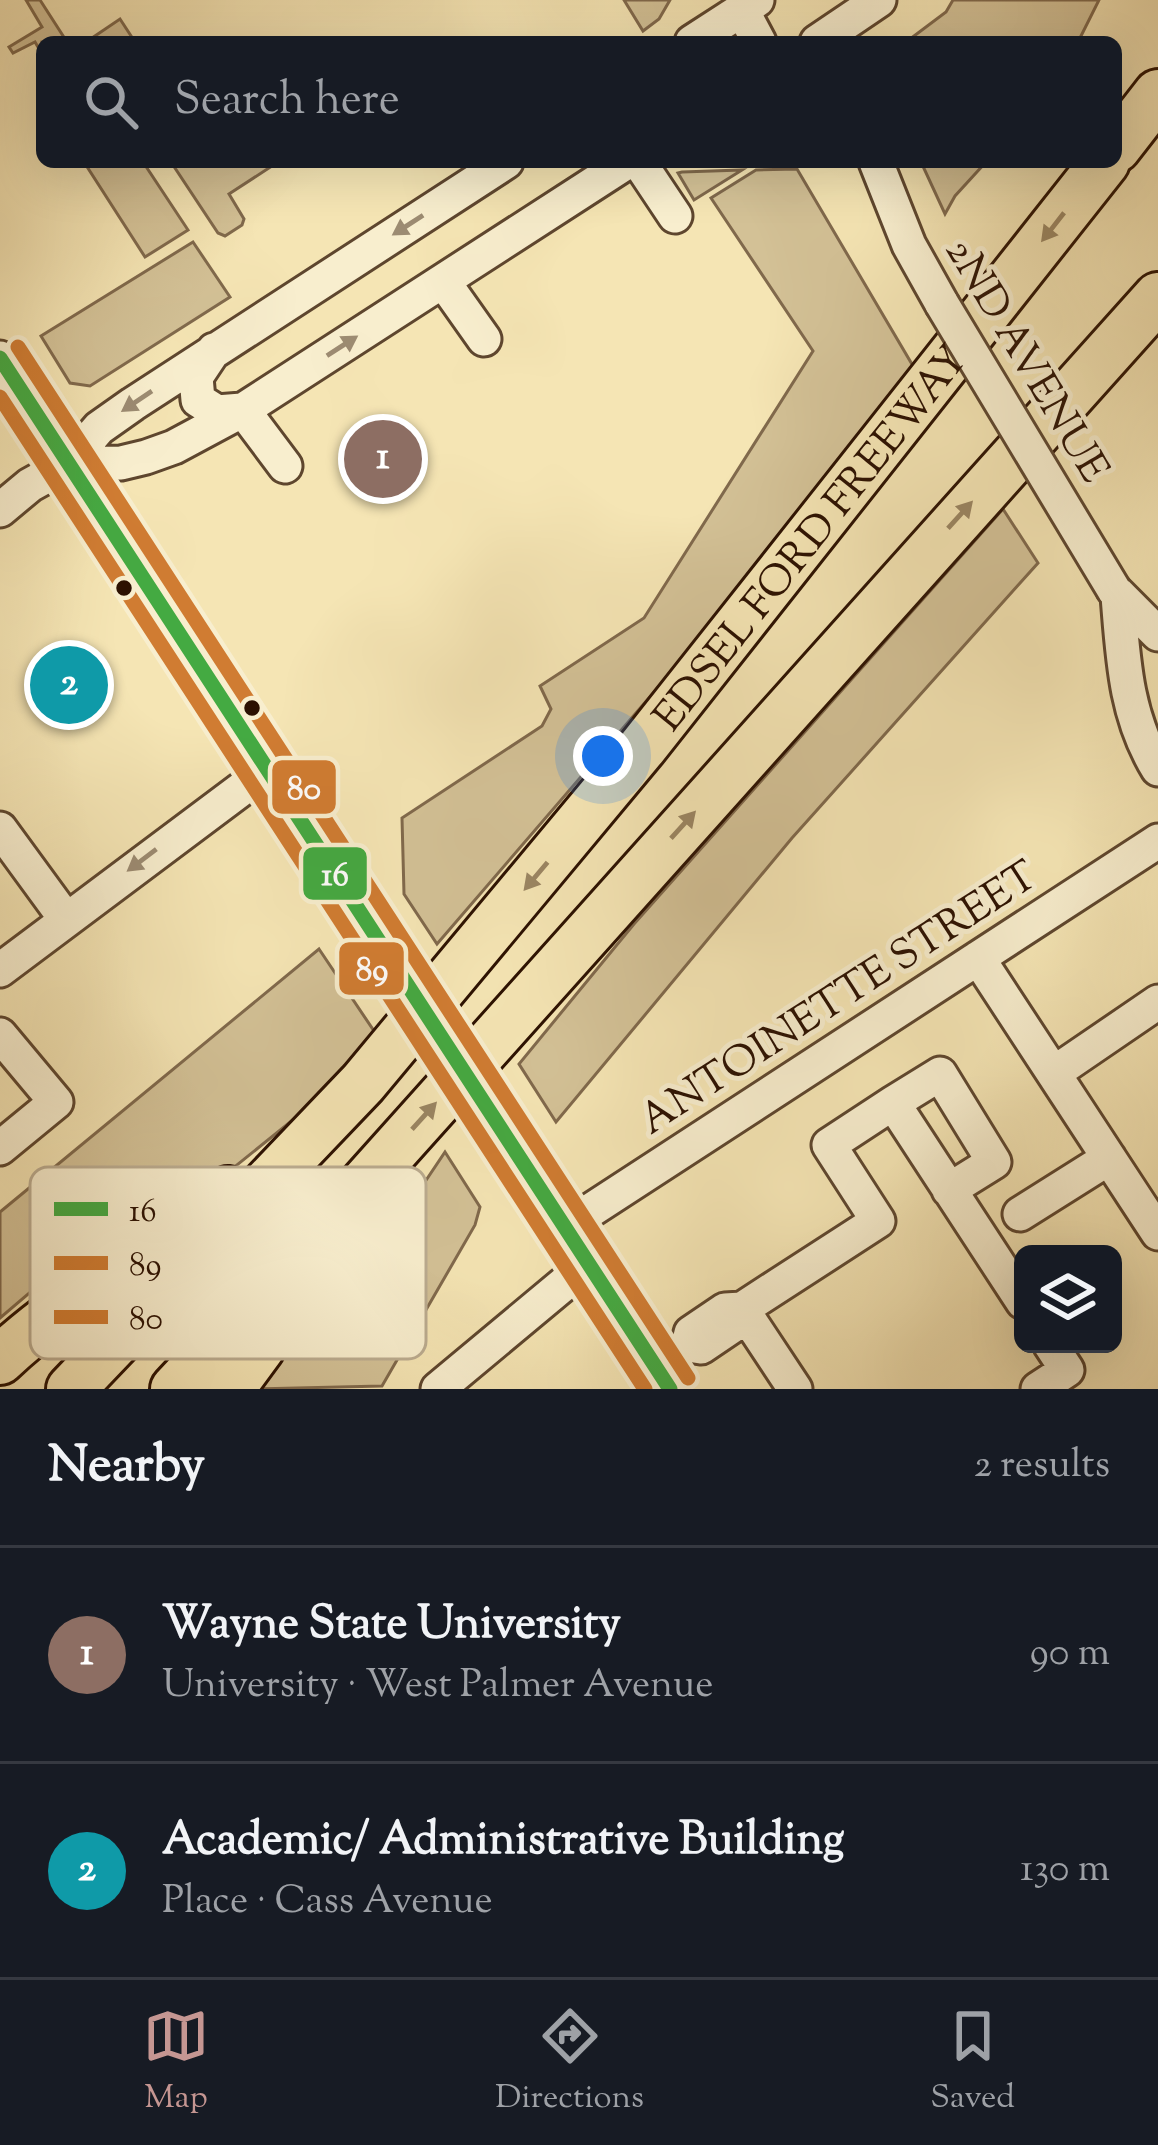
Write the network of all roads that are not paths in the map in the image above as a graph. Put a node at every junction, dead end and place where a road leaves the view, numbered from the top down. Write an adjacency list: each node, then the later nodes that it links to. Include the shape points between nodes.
1 (879, 0): 3 (street)
2 (749, 5): 4 (street); 5 (street)
3 (849, 22)
4 (701, 36)
5 (757, 36)
6 (1158, 95): 7 (highway)
7 (1122, 140)
8 (497, 168): 19 (street, one-way to 19)
9 (617, 168): 14 (street)
10 (630, 168): 13 (street)
11 (879, 168): 25 (street, 2ND AVENUE, bridge, via 942,304)
12 (1100, 168): 37 (highway, EDSEL FORD FREEWAY, one-way to 37, via 642,748)
13 (675, 216)
14 (443, 281): 17 (street); 21 (street, one-way to 14)
15 (1158, 297): 18 (highway)
16 (1158, 310): 18 (highway)
17 (484, 339)
18 (1112, 346): 43 (highway, EDSEL FORD FREEWAY, one-way to 18)
19 (215, 349): 21 (street, via 196,377 198,400 217,412); 22 (street, one-way to 22, via 99,428)
20 (0, 358): 22 (street)
21 (243, 410): 22 (street, via 146,457); 23 (street)
22 (68, 464): 24 (street); 28 (street)
23 (285, 466)
24 (0, 510)
25 (1116, 593): 26 (street, 2ND AVENUE); 27 (street, 2ND AVENUE, via 1124,678)
26 (1158, 634)
27 (1158, 769)
28 (267, 770): 31 (street, one-way to 31); 46 (street, bridge)
29 (0, 829): 31 (street)
30 (1158, 841): 32 (street, ANTOINETTE STREET)
31 (65, 918): 33 (street)
32 (978, 958): 36 (street); 46 (street, ANTOINETTE STREET)
33 (0, 970)
34 (1158, 1002): 36 (street)
35 (0, 1035): 39 (street, via 56,1102)
36 (1054, 1073): 40 (street)
37 (363, 1083): 41 (highway); 42 (highway, EDSEL FORD FREEWAY)
38 (893, 1103): 44 (street); 44 (street, via 940,1074 994,1162); 50 (street, via 829,1145 878,1221)
39 (0, 1148)
40 (1109, 1158): 45 (street); 47 (street)
41 (256, 1167)
42 (283, 1167)
43 (379, 1167)
44 (950, 1190): 49 (street)
45 (1020, 1214)
46 (558, 1216): 48 (street)
47 (1158, 1233)
48 (589, 1264): 57 (street); 61 (street)
49 (1014, 1288)
50 (742, 1309): 57 (street, via 735,1324 701,1347 688,1345); 62 (street)
51 (30, 1337): 55 (highway)
52 (100, 1359): 58 (highway, EDSEL FORD FREEWAY)
53 (203, 1359): 59 (highway, EDSEL FORD FREEWAY)
54 (252, 1359): 60 (highway)
55 (0, 1360)
56 (1070, 1373): 63 (street)
57 (663, 1377)
58 (71, 1389)
59 (175, 1389)
60 (230, 1389)
61 (438, 1389)
62 (794, 1389)
63 (1038, 1389)

